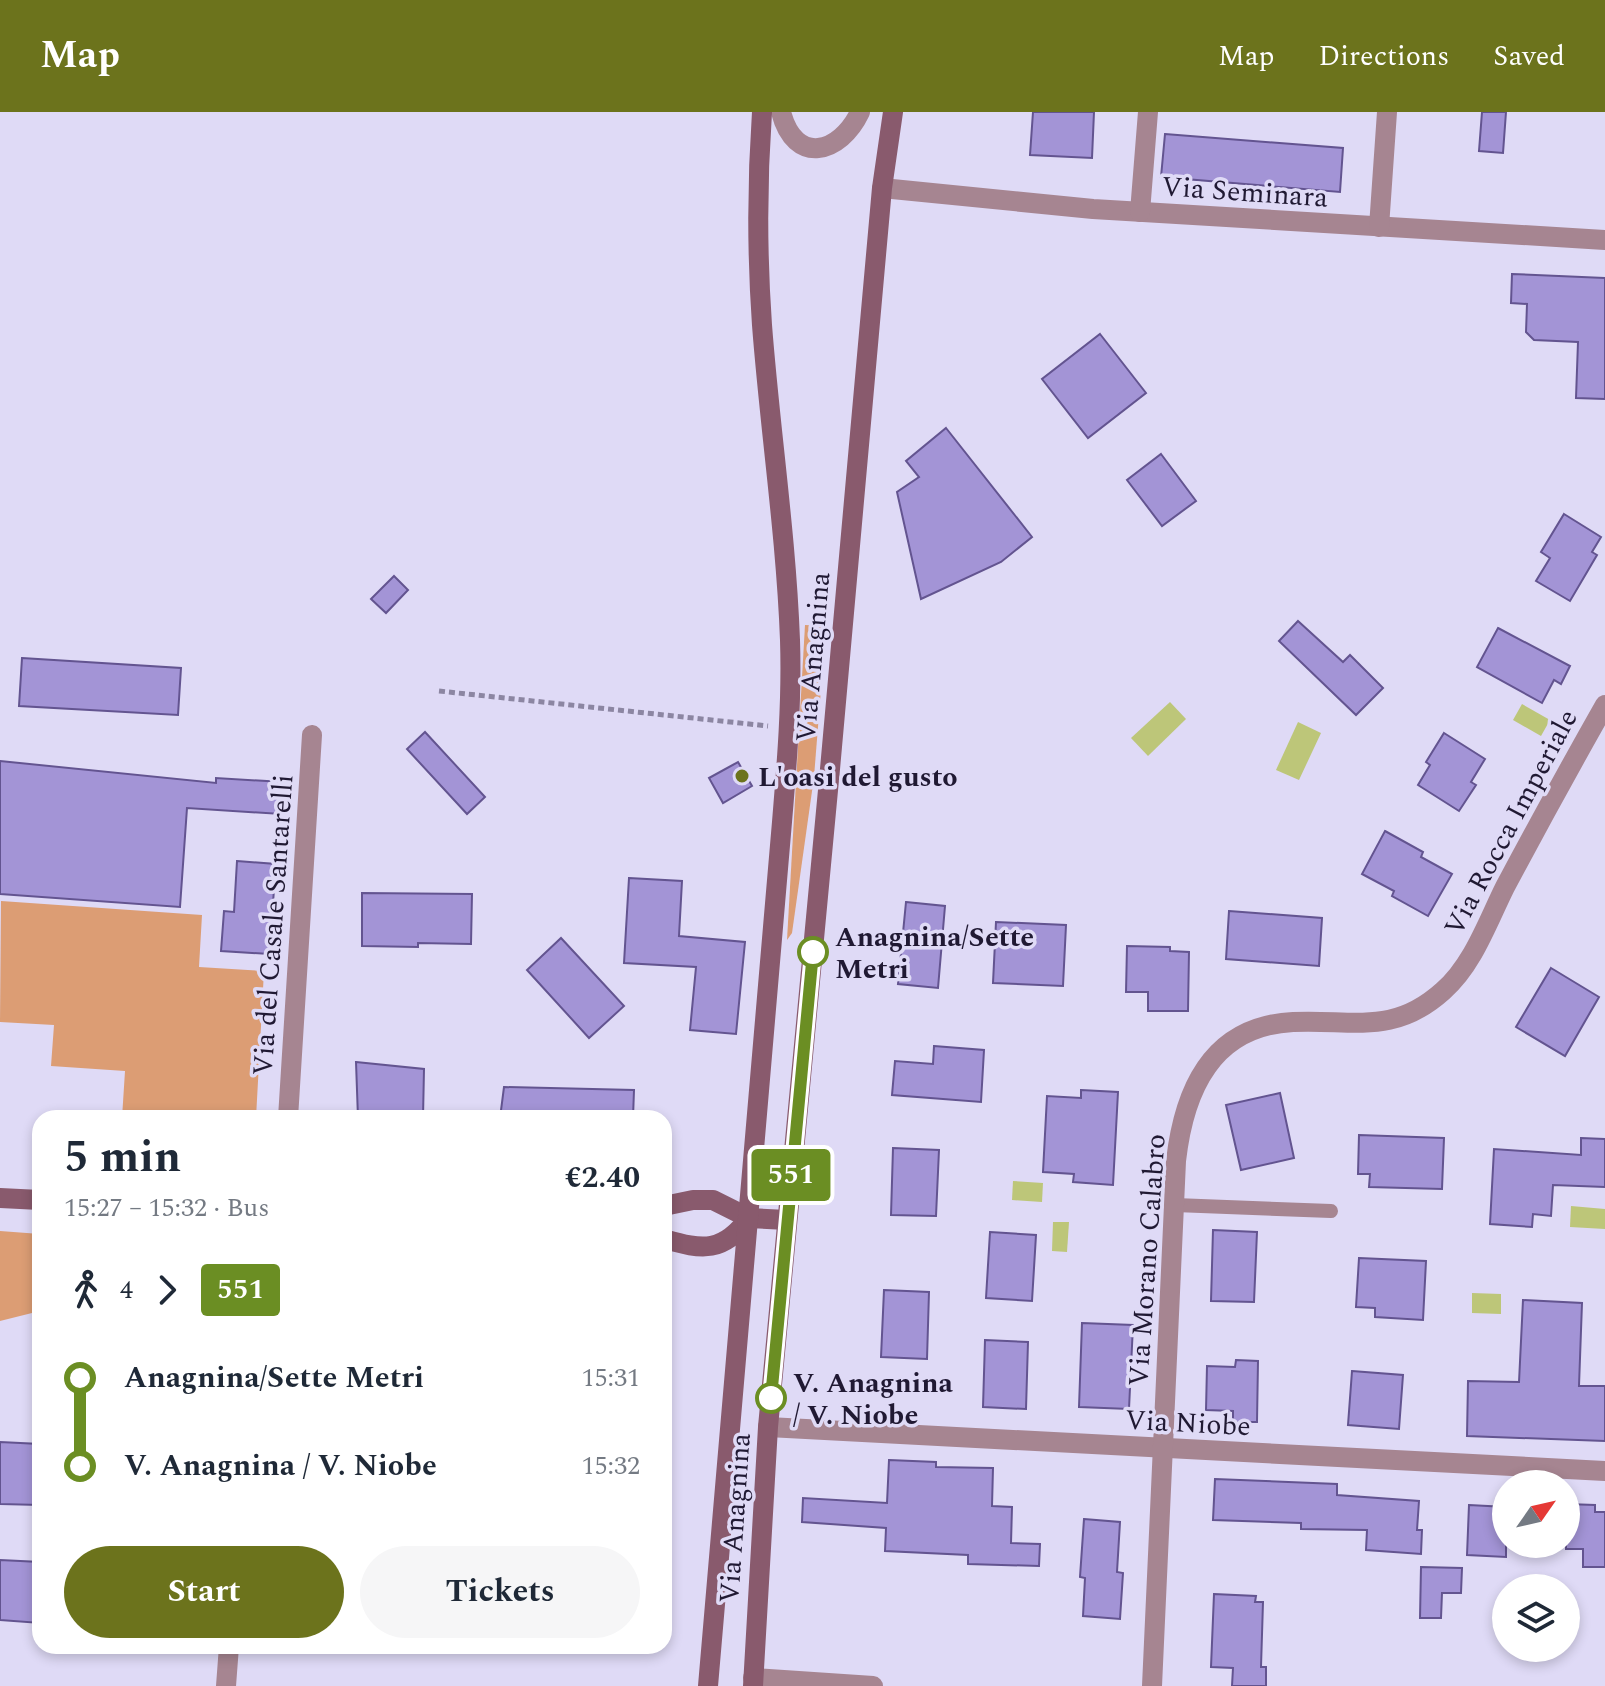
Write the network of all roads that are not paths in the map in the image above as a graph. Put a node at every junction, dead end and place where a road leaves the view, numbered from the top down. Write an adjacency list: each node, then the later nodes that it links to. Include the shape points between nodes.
1 (762, 112): 20 (main road, Via Anagnina, via 760,287 790,643 788,728)
2 (781, 112): 3 (street, via 795,141 819,149 842,137)
3 (860, 112)
4 (893, 112): 7 (main road, Via Anagnina)
5 (1148, 112): 8 (street)
6 (1387, 112): 9 (street)
7 (882, 188): 8 (street, Via Seminara); 21 (main road, Via Anagnina)
8 (1140, 212): 9 (street, Via Seminara)
9 (1379, 227): 10 (street, Via Seminara)
10 (1605, 240)
11 (1605, 705): 13 (street, Via Rocca Imperiale, via 1452,983 1424,1005)
12 (312, 735): 14 (street, Via del Casale Santarelli)
13 (1368, 1024): 18 (street, Via Morano Calabro, via 1270,1025 1238,1037 1215,1056 1187,1106)
14 (289, 1110)
15 (0, 1198): 16 (main road)
16 (32, 1200)
17 (672, 1204): 20 (main road, via 713,1200)
18 (1175, 1205): 19 (lane); 24 (street, Via Morano Calabro)
19 (1331, 1211)
20 (749, 1218): 21 (main road); 22 (main road, via 718,1245); 29 (main road, Via Anagnina)
21 (787, 1220): 23 (main road, Via Anagnina)
22 (672, 1241)
23 (768, 1427): 24 (street, Via Niobe); 27 (main road, Via Anagnina)
24 (1162, 1449): 25 (street, Via Niobe); 31 (street, Via Morano Calabro)
25 (1605, 1471)
26 (228, 1654): 28 (street)
27 (753, 1682): 30 (street)
28 (226, 1686)
29 (708, 1686)
30 (873, 1686)
31 (1152, 1686)

